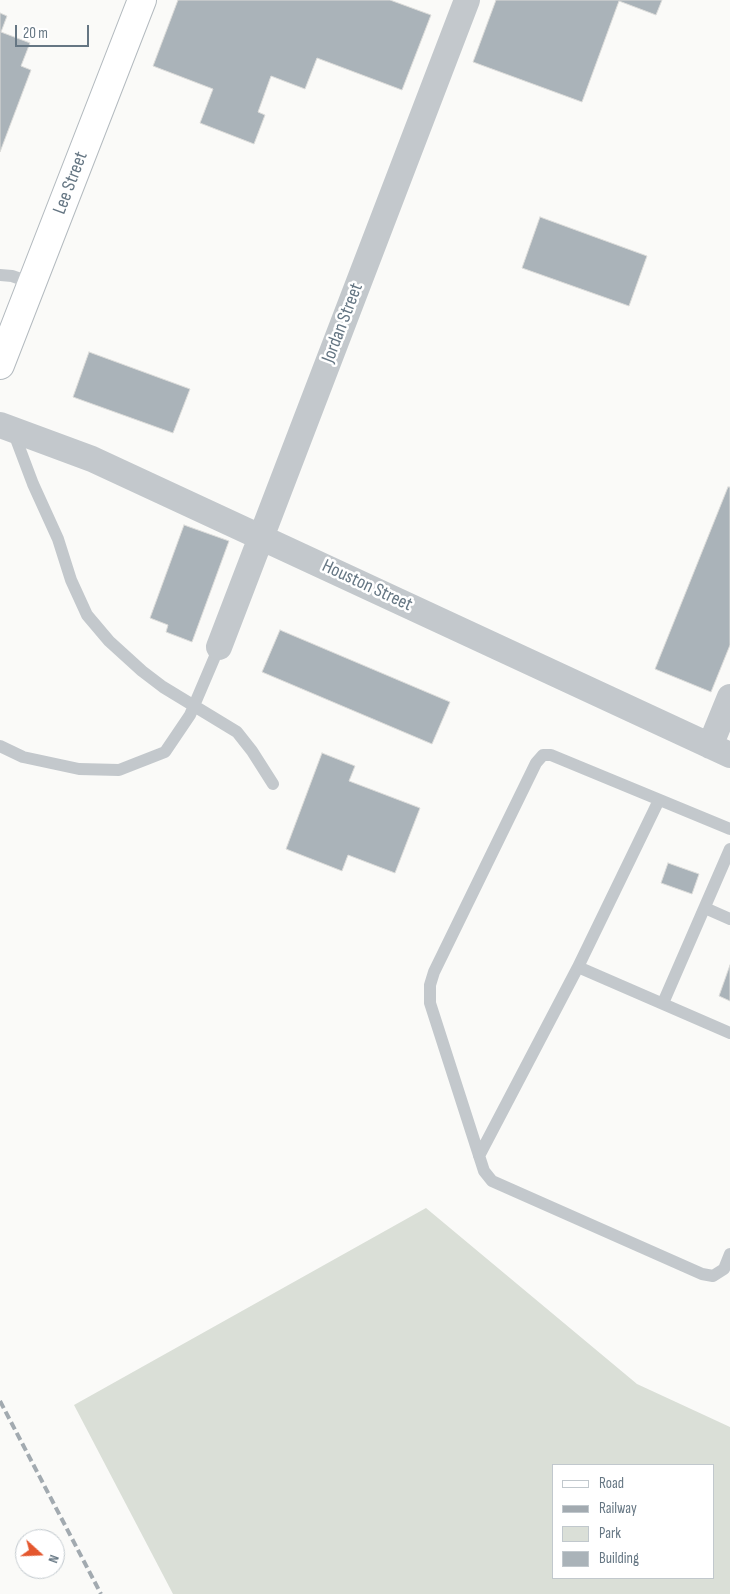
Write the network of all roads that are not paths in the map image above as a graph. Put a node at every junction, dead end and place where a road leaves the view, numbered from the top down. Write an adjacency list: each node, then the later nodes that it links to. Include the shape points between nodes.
1 (467, 0): 7 (street, Jordan Street)
2 (139, 1): 4 (main road, Lee Street)
3 (0, 275): 4 (lane)
4 (32, 283): 5 (main road, Lee Street)
5 (0, 365)
6 (6, 427): 7 (street, Houston Street, via 92,459); 10 (lane, via 58,539 87,615 109,641 142,671)
7 (261, 537): 8 (street, Jordan Street); 12 (street, Houston Street)
8 (219, 647): 10 (lane)
9 (730, 696): 12 (street)
10 (194, 706): 11 (lane, via 165,752 119,770 79,769 22,757); 13 (lane, via 237,732)
11 (0, 746)
12 (720, 750)
13 (273, 784)
14 (659, 800): 15 (lane); 19 (lane); 22 (lane, via 551,755 543,756 536,763 430,985 430,1003)
15 (730, 829)
16 (730, 849): 17 (lane)
17 (705, 908): 18 (lane); 20 (lane)
18 (730, 919)
19 (578, 967): 20 (lane); 22 (lane)
20 (664, 1003): 21 (lane)
21 (730, 1033)
22 (479, 1156): 23 (lane, via 492,1181 702,1274 713,1276 724,1269)
23 (730, 1254)

